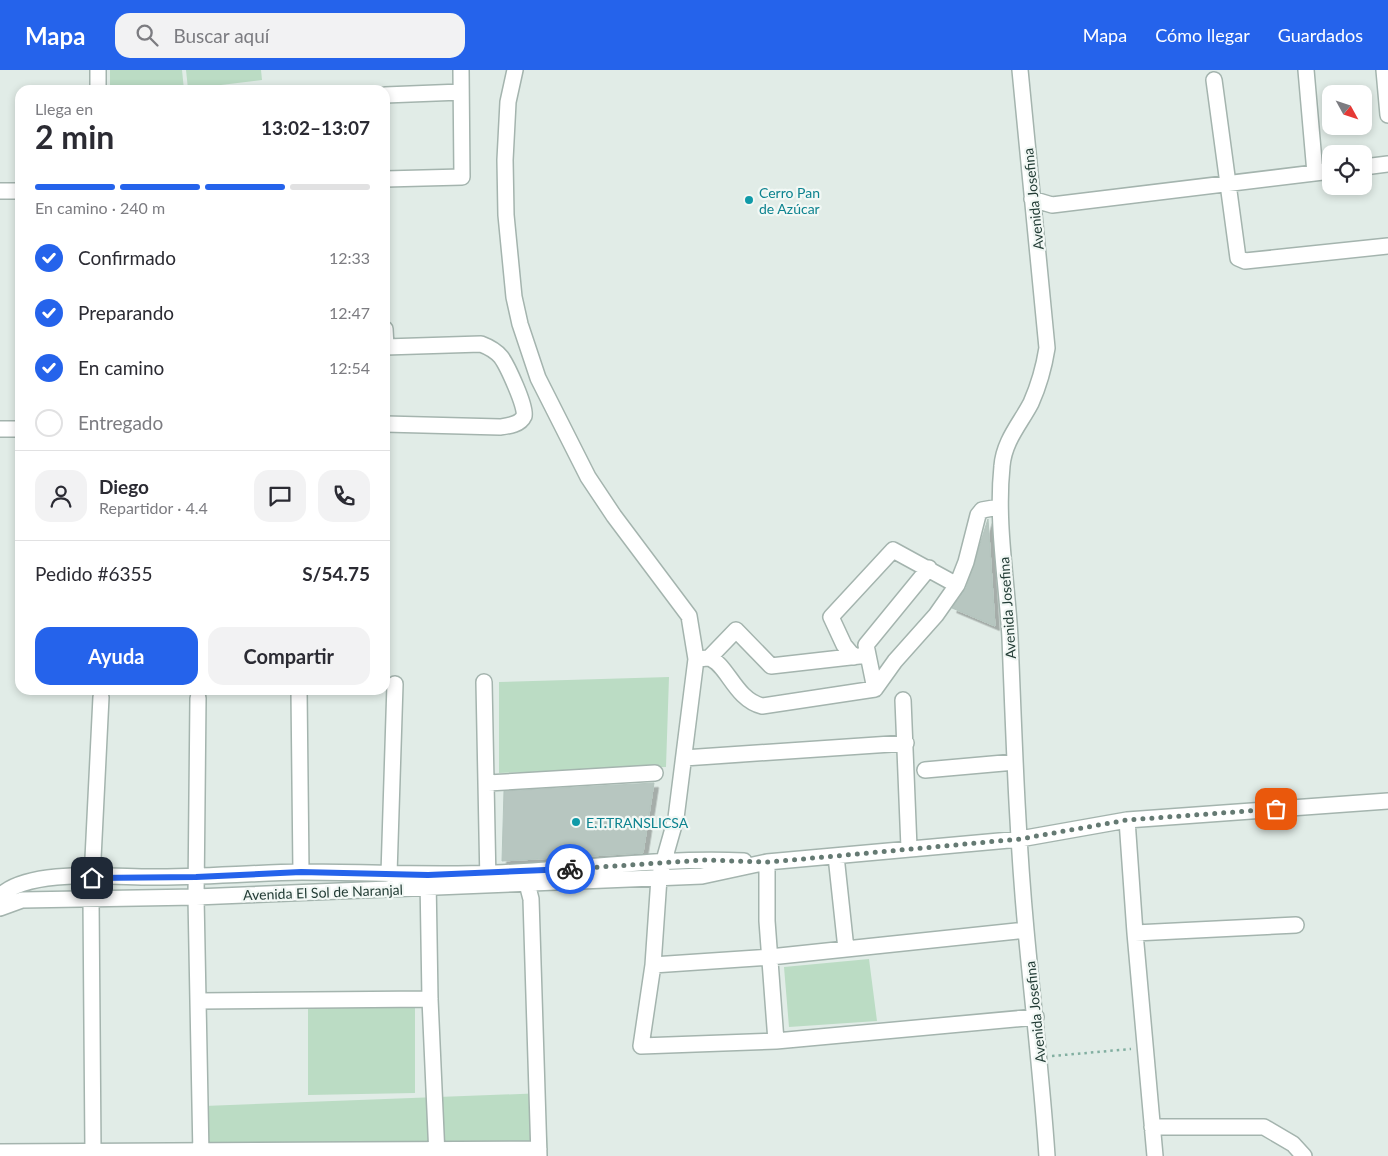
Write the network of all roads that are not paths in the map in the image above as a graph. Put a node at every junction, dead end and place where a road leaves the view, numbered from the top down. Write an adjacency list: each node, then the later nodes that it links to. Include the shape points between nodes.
1 (98, 70): 8 (street)
2 (461, 70): 9 (street)
3 (515, 70): 30 (street, via 508,102 506,215 514,297 520,324 538,378 588,478 689,616)
4 (1020, 70): 20 (street, Avenida Josefina)
5 (1306, 70): 15 (street)
6 (1384, 70): 11 (street)
7 (1214, 80): 17 (street)
8 (98, 85)
9 (461, 92): 10 (street); 16 (street, via 462,177)
10 (390, 95)
11 (1388, 115)
12 (1388, 164): 13 (street)
13 (1372, 166)
14 (1322, 172): 15 (street)
15 (1315, 173): 17 (street)
16 (390, 179)
17 (1228, 184): 20 (street, via 1052,205); 21 (street, via 1238,258 1245,261)
18 (15, 191): 19 (street)
19 (0, 192)
20 (1032, 199): 26 (street, Avenida Josefina, via 1047,348 1040,381 1008,442 1002,463)
21 (1388, 246)
22 (390, 347): 23 (street, via 481,344 491,348 510,374 525,414 512,426 500,427)
23 (390, 424)
24 (0, 429): 25 (street)
25 (15, 429)
26 (1000, 507): 28 (street, via 987,508 978,515 966,562); 40 (street, Avenida Josefina)
27 (929, 568): 28 (street); 29 (street, via 866,645); 29 (street, via 893,550 831,617 844,645)
28 (956, 585): 33 (street, via 936,615)
29 (861, 656): 30 (street, via 771,666 736,630); 33 (street)
30 (702, 659): 33 (street, via 717,663 743,697 762,706); 39 (street)
31 (484, 682): 43 (street)
32 (395, 684): 52 (street)
33 (874, 689)
34 (299, 695): 51 (street)
35 (101, 697): 54 (street)
36 (198, 698): 53 (street)
37 (903, 700): 38 (street)
38 (906, 743): 39 (street); 47 (street)
39 (684, 758): 50 (street, via 676,818)
40 (1015, 762): 41 (street); 46 (street, Avenida Josefina)
41 (925, 770)
42 (655, 772): 43 (street)
43 (488, 783): 57 (street)
44 (1388, 801): 45 (street, Avenida El Sol de Naranjal)
45 (1127, 820): 46 (street, Avenida El Sol de Naranjal); 65 (street)
46 (1020, 839): 47 (street, Avenida El Sol de Naranjal); 64 (street, Avenida Josefina)
47 (909, 848): 48 (street, Avenida El Sol de Naranjal)
48 (836, 856): 49 (street, Avenida El Sol de Naranjal); 66 (street)
49 (767, 862): 50 (street, Avenida El Sol de Naranjal, via 704,860); 56 (street, Avenida El Sol de Naranjal, via 702,876); 67 (street)
50 (663, 863): 55 (street, Avenida El Sol de Naranjal); 56 (street)
51 (301, 872): 52 (street, Avenida El Sol de Naranjal); 53 (street, Avenida El Sol de Naranjal)
52 (389, 874): 58 (street, Avenida El Sol de Naranjal)
53 (196, 877): 54 (street, Avenida El Sol de Naranjal); 60 (street)
54 (92, 878): 59 (street, Avenida El Sol de Naranjal, via 31,880); 61 (street)
55 (525, 878): 56 (street, Avenida El Sol de Naranjal); 57 (street, Avenida El Sol de Naranjal); 78 (street, via 530,899)
56 (659, 878): 68 (street)
57 (488, 879): 58 (street, Avenida El Sol de Naranjal)
58 (428, 882): 60 (street, Avenida El Sol de Naranjal); 69 (street)
59 (0, 896)
60 (196, 897): 61 (street, Avenida El Sol de Naranjal); 70 (street)
61 (91, 899): 62 (street, Avenida El Sol de Naranjal, via 22,900); 75 (street)
62 (0, 908)
63 (1296, 925): 65 (street)
64 (1026, 930): 66 (street); 71 (street, Avenida Josefina)
65 (1135, 933): 73 (street)
66 (846, 949): 67 (street)
67 (770, 957): 68 (street); 72 (street)
68 (653, 965): 72 (street, via 641,1046)
69 (430, 999): 70 (street); 77 (street)
70 (199, 1001): 76 (street)
71 (1036, 1017): 72 (street); 79 (street, Avenida Josefina)
72 (776, 1041)
73 (1152, 1127): 80 (street); 81 (street, via 1264,1127 1293,1144)
74 (0, 1152): 75 (street)
75 (93, 1152): 76 (street)
76 (201, 1153): 77 (street)
77 (437, 1153): 78 (street)
78 (539, 1153)
79 (1047, 1156)
80 (1155, 1156)
81 (1304, 1156)

